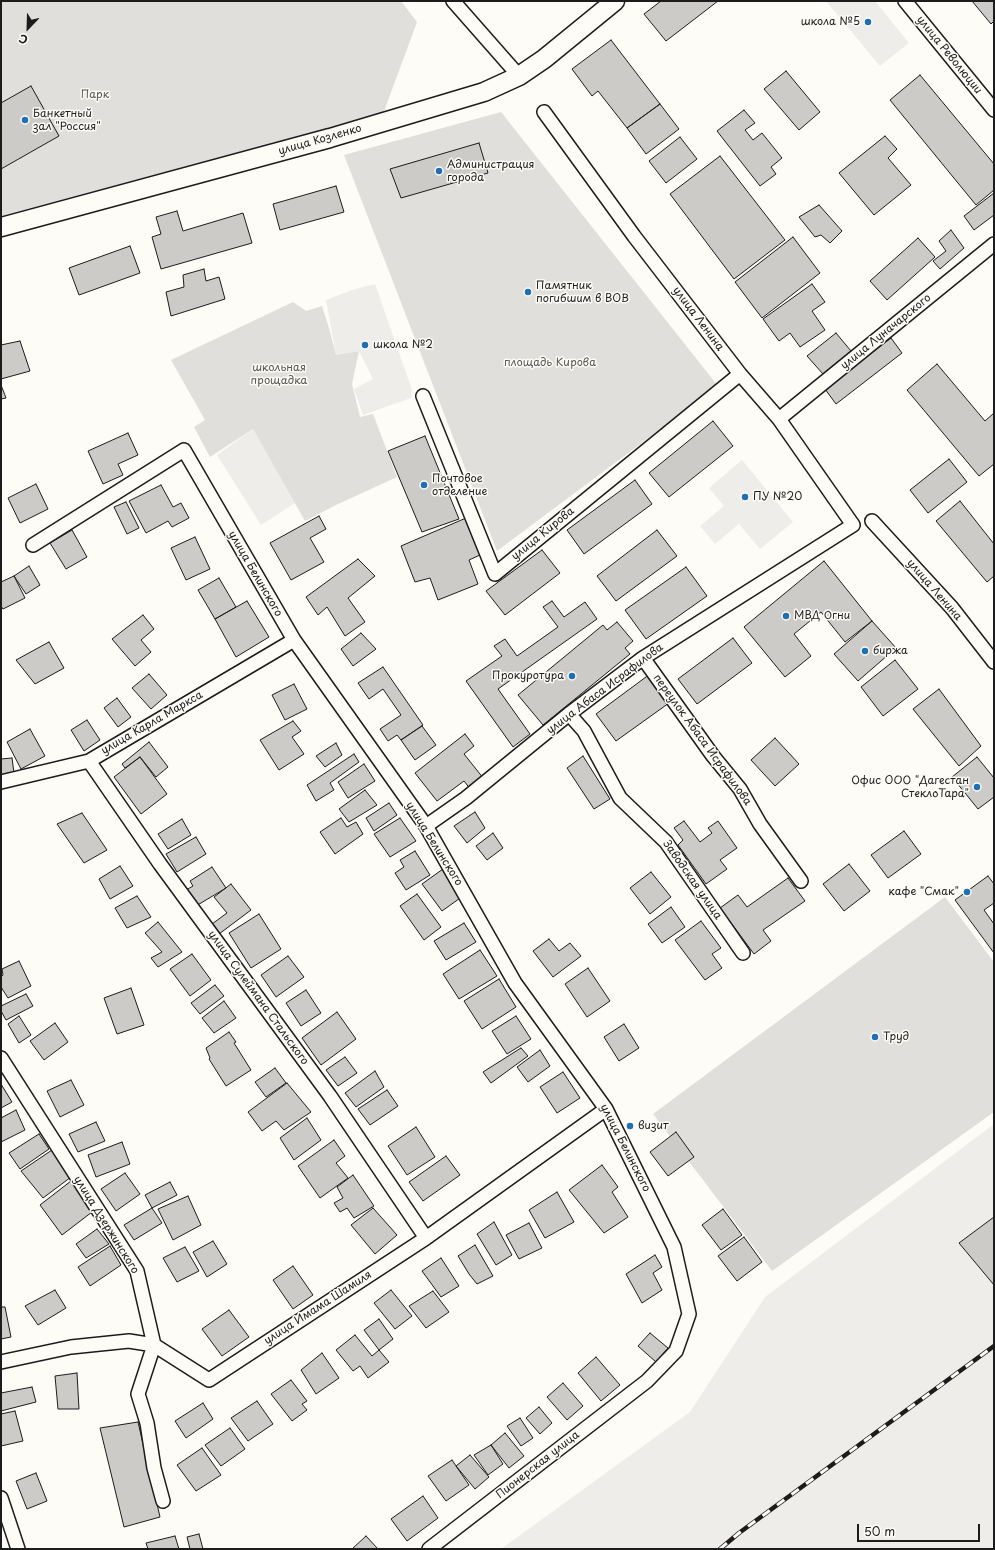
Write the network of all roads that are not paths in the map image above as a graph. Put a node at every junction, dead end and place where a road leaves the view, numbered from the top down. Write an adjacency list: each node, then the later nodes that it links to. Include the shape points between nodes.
1 (453, 1): 4 (street)
2 (615, 1): 4 (street, улица Козленко)
3 (905, 1): 5 (street, улица Революции)
4 (519, 76): 7 (street, улица Козленко, via 484,92 330,138)
5 (994, 110)
6 (544, 112): 9 (street, улица Ленина)
7 (1, 227)
8 (994, 244): 11 (street, улица Луначарского)
9 (740, 374): 10 (street, улица Кирова, via 495,574); 11 (street, улица Ленина)
10 (422, 396)
11 (779, 419): 13 (street, улица Ленина)
12 (872, 521): 17 (street, улица Ленина, via 952,608)
13 (853, 525): 16 (street, улица Абаса Исрафилова)
14 (33, 545): 15 (street, улица Белинского, via 184,450)
15 (294, 640): 19 (street, улица Карла Маркса); 21 (street, улица Белинского)
16 (643, 658): 18 (street, улица Абаса Исрафилова); 22 (street, переулок Абаса Исрафилова, via 740,790 760,824)
17 (994, 662)
18 (569, 714): 21 (street, улица Абаса Исрафилова, via 466,798); 23 (street, Заводская улица, via 584,731 620,798 666,842)
19 (88, 761): 20 (street, улица Карла Маркса); 26 (street, улица Сулеймана Стальского, via 330,1096)
20 (1, 782)
21 (426, 826): 25 (street, улица Белинского, via 515,982)
22 (801, 881)
23 (743, 953)
24 (1, 1058): 27 (street, улица Дзержинского, via 137,1271)
25 (606, 1109): 26 (street, улица Имама Шамиля); 29 (street, улица Белинского, via 674,1247 689,1314 676,1351)
26 (426, 1238): 27 (street, улица Имама Шамиля, via 209,1380)
27 (154, 1345): 28 (street, улица Имама Шамиля, via 129,1341 71,1347); 31 (street, via 138,1394 147,1423 154,1468)
28 (1, 1362)
29 (647, 1381): 33 (street, Пионерская улица)
30 (1, 1498): 32 (street)
31 (163, 1501)
32 (18, 1549)
33 (429, 1549)

